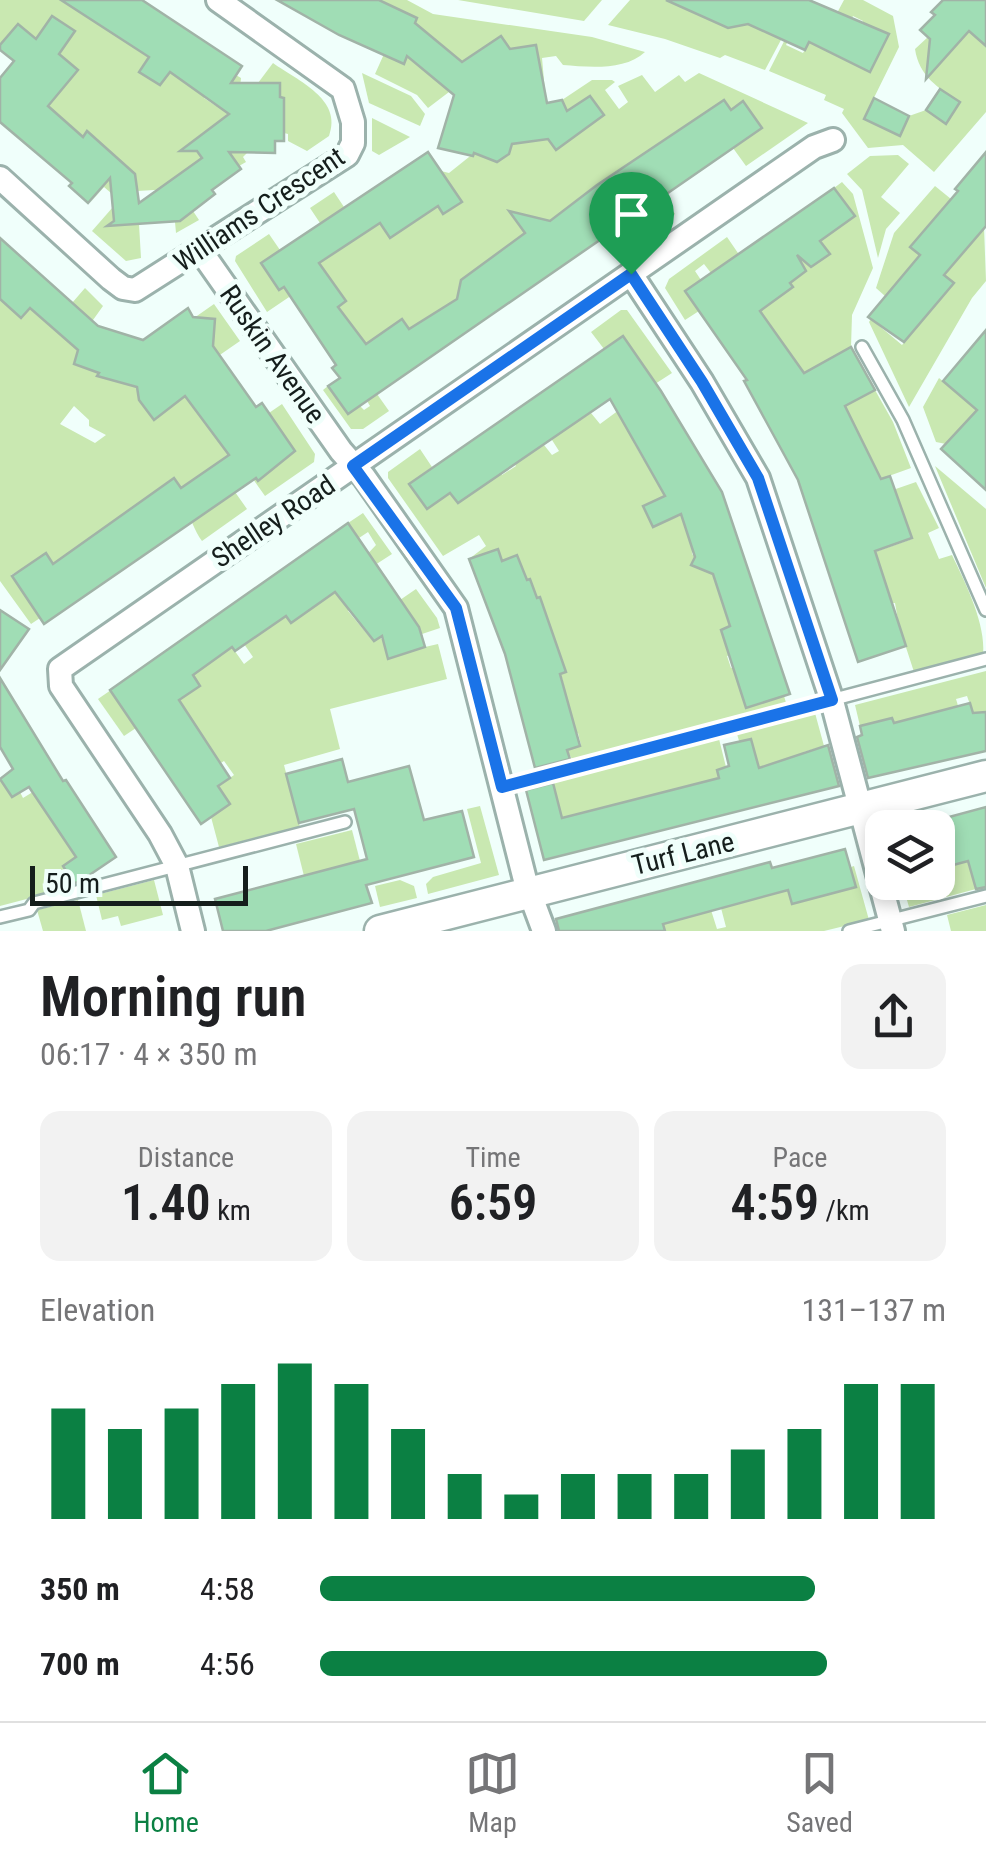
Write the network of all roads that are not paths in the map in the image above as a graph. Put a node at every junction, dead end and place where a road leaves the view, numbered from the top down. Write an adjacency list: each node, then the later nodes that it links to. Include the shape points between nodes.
1 (218, 0): 4 (street, Williams Crescent, via 336,81 349,101 353,143 347,155)
2 (833, 140): 5 (street, Shelley Road)
3 (0, 178): 4 (street, Williams Crescent, via 129,290)
4 (200, 250): 7 (street, Ruskin Avenue)
5 (631, 274): 7 (street, Shelley Road); 10 (street, via 758,478)
6 (862, 346): 8 (lane, via 903,420)
7 (353, 466): 12 (street, Ruskin Avenue, via 456,608); 15 (street, Shelley Road, via 60,669 61,686)
8 (986, 610)
9 (986, 659): 10 (lane)
10 (832, 700): 12 (lane); 13 (street)
11 (986, 776): 13 (street, Turf Lane)
12 (502, 787): 16 (street, Ruskin Avenue)
13 (860, 808): 16 (street, Turf Lane); 19 (street)
14 (345, 822): 15 (lane)
15 (177, 866): 18 (lane); 20 (street, Shelley Road)
16 (530, 892): 21 (street, Turf Lane); 22 (street, Ruskin Avenue)
17 (986, 896): 19 (lane)
18 (0, 917)
19 (892, 925): 23 (lane)
20 (193, 931)
21 (380, 931)
22 (544, 931)
23 (849, 931)

